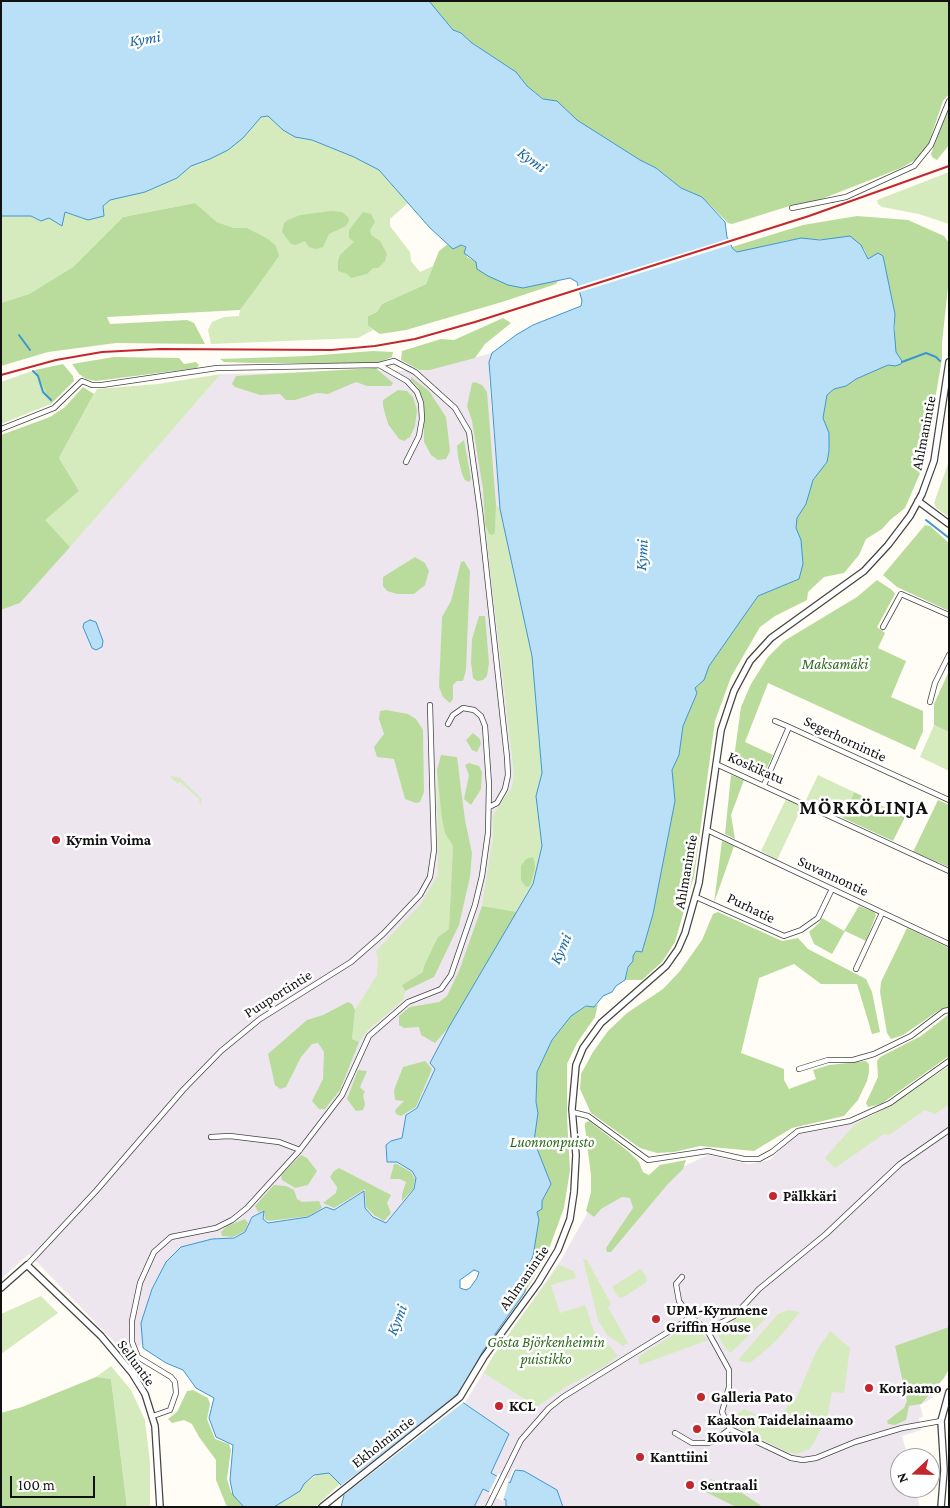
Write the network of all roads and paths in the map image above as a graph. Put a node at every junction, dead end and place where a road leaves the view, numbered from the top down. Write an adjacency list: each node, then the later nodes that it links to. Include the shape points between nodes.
1 (949, 101): 2 (street, via 931,145 914,166 846,197)
2 (792, 208)
3 (949, 362): 7 (street, Ahlmanintie, via 937,447)
4 (379, 365): 5 (street, via 217,368 102,385 82,381 54,408); 6 (street, via 407,381 421,404 419,436); 20 (street, via 394,361 414,372 455,408 469,432 507,757 507,784 497,803)
5 (1, 429)
6 (406, 462)
7 (918, 501): 8 (street); 17 (street, Ahlmanintie, via 902,528 871,564 843,588 787,624 754,657 740,678 726,710)
8 (949, 524)
9 (949, 615): 10 (street, via 901,594)
10 (883, 627)
11 (949, 655): 12 (street)
12 (930, 702)
13 (430, 705): 35 (street, Puuportintie, via 434,850 432,870 424,889 383,934 351,962 252,1024 216,1056)
14 (775, 721): 16 (street)
15 (448, 724): 20 (street, via 453,715 463,708 474,710 481,716 485,726)
16 (789, 727): 18 (street, Segerhornintie); 19 (street, Segerhornintie)
17 (716, 764): 18 (street, Koskikatu); 21 (street, Ahlmanintie)
18 (764, 785): 22 (street, Koskikatu)
19 (949, 800)
20 (489, 806): 34 (street, via 479,890 448,981 436,992 408,1002 368,1036 342,1095)
21 (707, 830): 23 (street, Suvannontie); 24 (street, Ahlmanintie)
22 (949, 871)
23 (832, 889): 24 (street, Purhatie, via 818,918 801,930 784,936); 25 (street, Suvannontie)
24 (696, 897): 31 (street, Ahlmanintie, via 685,934 666,966 609,1013 583,1048 575,1072)
25 (882, 913): 26 (street, Suvannontie); 27 (street)
26 (949, 944)
27 (856, 969)
28 (949, 1010): 30 (street, via 911,1036 874,1054 853,1060 828,1060)
29 (949, 1061): 31 (street, via 890,1103 850,1121 798,1130 759,1159 708,1151 648,1160 588,1116)
30 (799, 1069)
31 (572, 1112): 41 (street, Ahlmanintie, via 576,1155 574,1192 564,1237 538,1283 484,1357)
32 (949, 1130): 39 (street, via 900,1164 734,1316)
33 (211, 1137): 34 (street, via 272,1141)
34 (300, 1150): 42 (street, via 232,1220 216,1228 171,1238 160,1245 148,1262 132,1321 132,1342 142,1360 171,1377 176,1393 170,1410)
35 (27, 1264): 37 (street); 42 (street, Selluntie, via 120,1357 139,1384)
36 (682, 1277): 38 (street, via 676,1284 676,1292)
37 (1, 1288)
38 (690, 1316): 39 (street); 48 (street, via 550,1408 526,1432)
39 (707, 1330): 44 (street, via 726,1363 730,1377 722,1412)
40 (949, 1392): 43 (street)
41 (460, 1397): 47 (street, Ekholmintie)
42 (153, 1416): 46 (street, Selluntie, via 158,1448)
43 (941, 1421): 44 (street, via 902,1428 802,1460 791,1458); 49 (street, via 944,1470)
44 (730, 1429): 45 (street, via 708,1443 692,1443)
45 (675, 1433)
46 (160, 1507)
47 (322, 1507)
48 (488, 1507)
49 (941, 1507)

